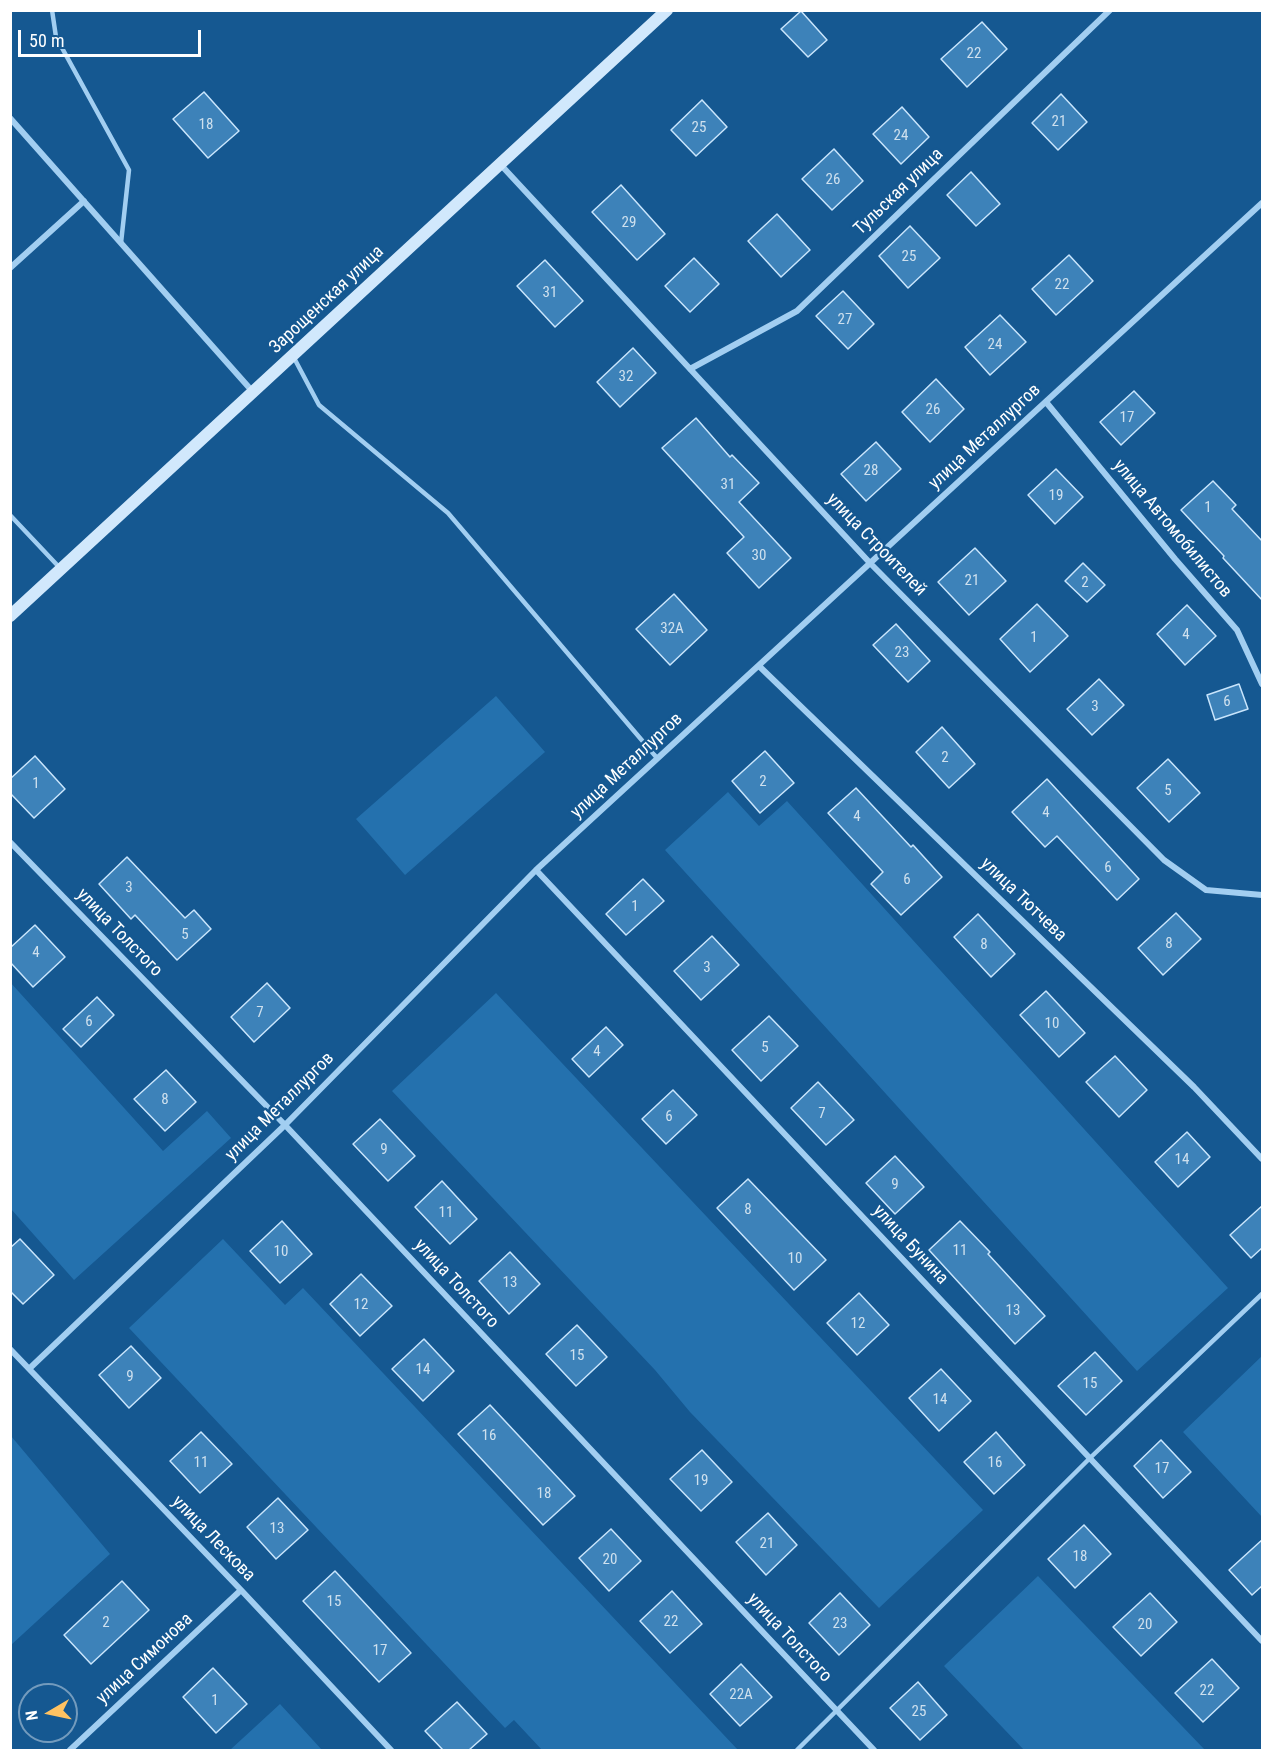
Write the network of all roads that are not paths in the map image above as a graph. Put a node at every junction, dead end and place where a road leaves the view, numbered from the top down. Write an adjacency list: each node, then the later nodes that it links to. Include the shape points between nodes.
1 (52, 10): 8 (lane, via 56,37 129,170)
2 (667, 10): 5 (street, Зарощенская улица)
3 (1110, 10): 11 (street, Тульская улица, via 797,311)
4 (10, 118): 6 (street)
5 (500, 164): 10 (street, Зарощенская улица); 11 (street, улица Строителей)
6 (84, 201): 8 (street); 9 (street)
7 (1263, 203): 13 (street, улица Металлургов)
8 (121, 243): 12 (street)
9 (10, 268)
10 (292, 356): 12 (street, Зарощенская улица); 20 (lane, via 319,405 448,513)
11 (690, 369): 15 (street, улица Строителей)
12 (252, 392): 16 (street, Зарощенская улица)
13 (1047, 402): 15 (street, улица Металлургов); 19 (street, улица Автомобилистов, via 1237,630)
14 (10, 515): 16 (lane)
15 (870, 563): 18 (street, улица Металлургов); 23 (street, улица Строителей, via 1164,860 1206,890)
16 (61, 569): 17 (street, Зарощенская улица)
17 (10, 616)
18 (759, 666): 20 (street, улица Металлургов); 25 (street, улица Тютчева, via 1194,1087)
19 (1263, 684)
20 (657, 758): 22 (street, улица Металлургов)
21 (10, 842): 24 (street, улица Толстого)
22 (536, 870): 24 (street, улица Металлургов); 29 (street, улица Бунина)
23 (1263, 895)
24 (285, 1125): 28 (street, улица Металлургов); 32 (street, улица Толстого)
25 (1263, 1159)
26 (1263, 1294): 29 (lane)
27 (10, 1349): 28 (street, улица Лескова)
28 (30, 1368): 30 (street, улица Лескова)
29 (1090, 1458): 31 (street, улица Бунина); 32 (lane)
30 (241, 1590): 33 (street, улица Симонова); 34 (street, улица Лескова)
31 (1263, 1641)
32 (837, 1711): 35 (lane); 36 (street, улица Толстого)
33 (70, 1750)
34 (391, 1750)
35 (797, 1750)
36 (874, 1750)

